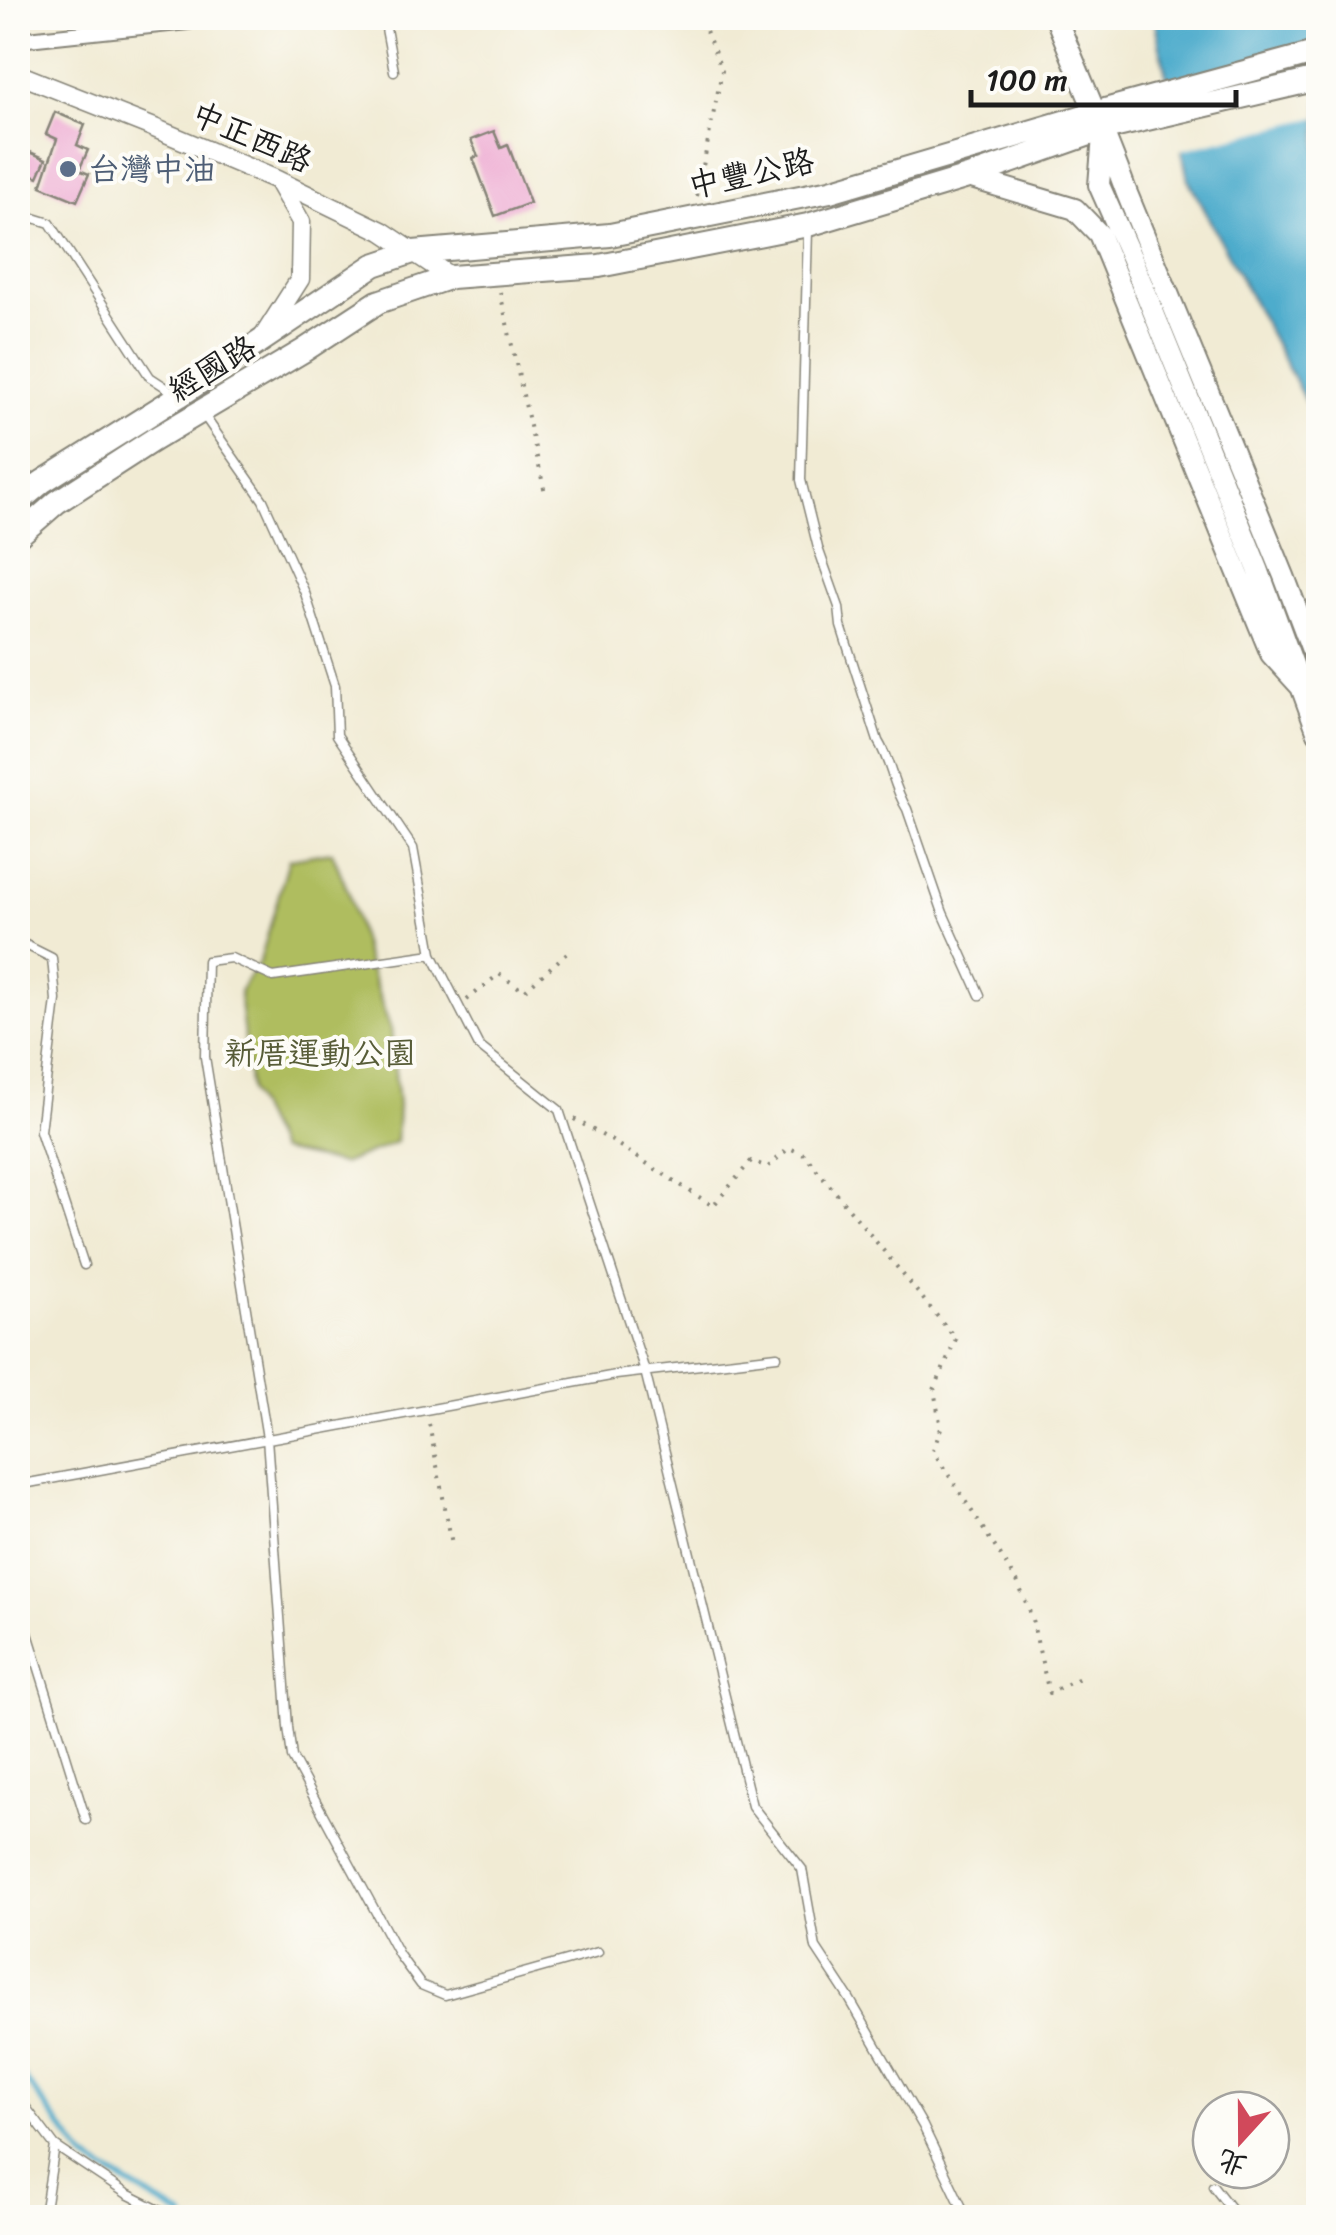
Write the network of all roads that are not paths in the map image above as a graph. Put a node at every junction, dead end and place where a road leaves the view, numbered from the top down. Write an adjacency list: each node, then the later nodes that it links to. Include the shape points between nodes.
1 (204, 18): 4 (street)
2 (384, 18): 6 (lane)
3 (1056, 18): 9 (main road)
4 (18, 40)
5 (1318, 52): 9 (main road)
6 (394, 71)
7 (18, 74): 11 (street, 中正西路)
8 (1318, 80): 9 (main road)
9 (1099, 121): 10 (main road, 中豐公路); 14 (main road, 中豐公路, via 830,191); 23 (main road); 24 (main road, via 1099,185)
10 (968, 177): 13 (main road, 中豐公路); 24 (main road, via 1075,209 1100,234 1271,654)
11 (277, 180): 15 (street, 中正西路); 18 (street, via 301,222 300,280)
12 (18, 213): 19 (lane, via 50,223 150,377)
13 (808, 225): 16 (main road, 中豐公路); 28 (lane, via 801,480 878,740)
14 (618, 234): 15 (main road, 中豐公路); 16 (main road)
15 (413, 252): 17 (street, 中正西路); 18 (main road, 經國路, via 374,265)
16 (622, 262): 17 (main road, 中豐公路)
17 (452, 276): 20 (main road, 經國路, via 378,302)
18 (260, 342): 19 (main road, 經國路)
19 (179, 396): 20 (lane); 21 (main road, 經國路)
20 (202, 412): 22 (main road, 經國路, via 57,502); 27 (lane, via 263,500 305,593 335,686 337,735 412,848)
21 (18, 502)
22 (18, 536)
23 (1318, 666)
24 (1310, 682): 25 (main road)
25 (1318, 733)
26 (18, 941): 29 (lane, via 52,958 56,1000 40,1131)
27 (432, 954): 31 (lane, via 479,1046 558,1110); 32 (lane, via 272,977 231,958 207,961 205,1057)
28 (980, 996)
29 (84, 1266)
30 (777, 1356): 31 (lane)
31 (645, 1371): 32 (lane); 42 (lane, via 752,1806 802,1869 816,1948 922,2126)
32 (267, 1438): 33 (lane); 36 (lane, via 292,1757 399,1956 421,1985 445,1995)
33 (18, 1485)
34 (18, 1601): 35 (lane)
35 (86, 1820)
36 (598, 1952)
37 (18, 2097): 38 (lane)
38 (55, 2146): 40 (lane, via 44,2214); 41 (lane)
39 (1216, 2190): 43 (lane)
40 (50, 2218)
41 (175, 2218)
42 (967, 2218)
43 (1238, 2218)

